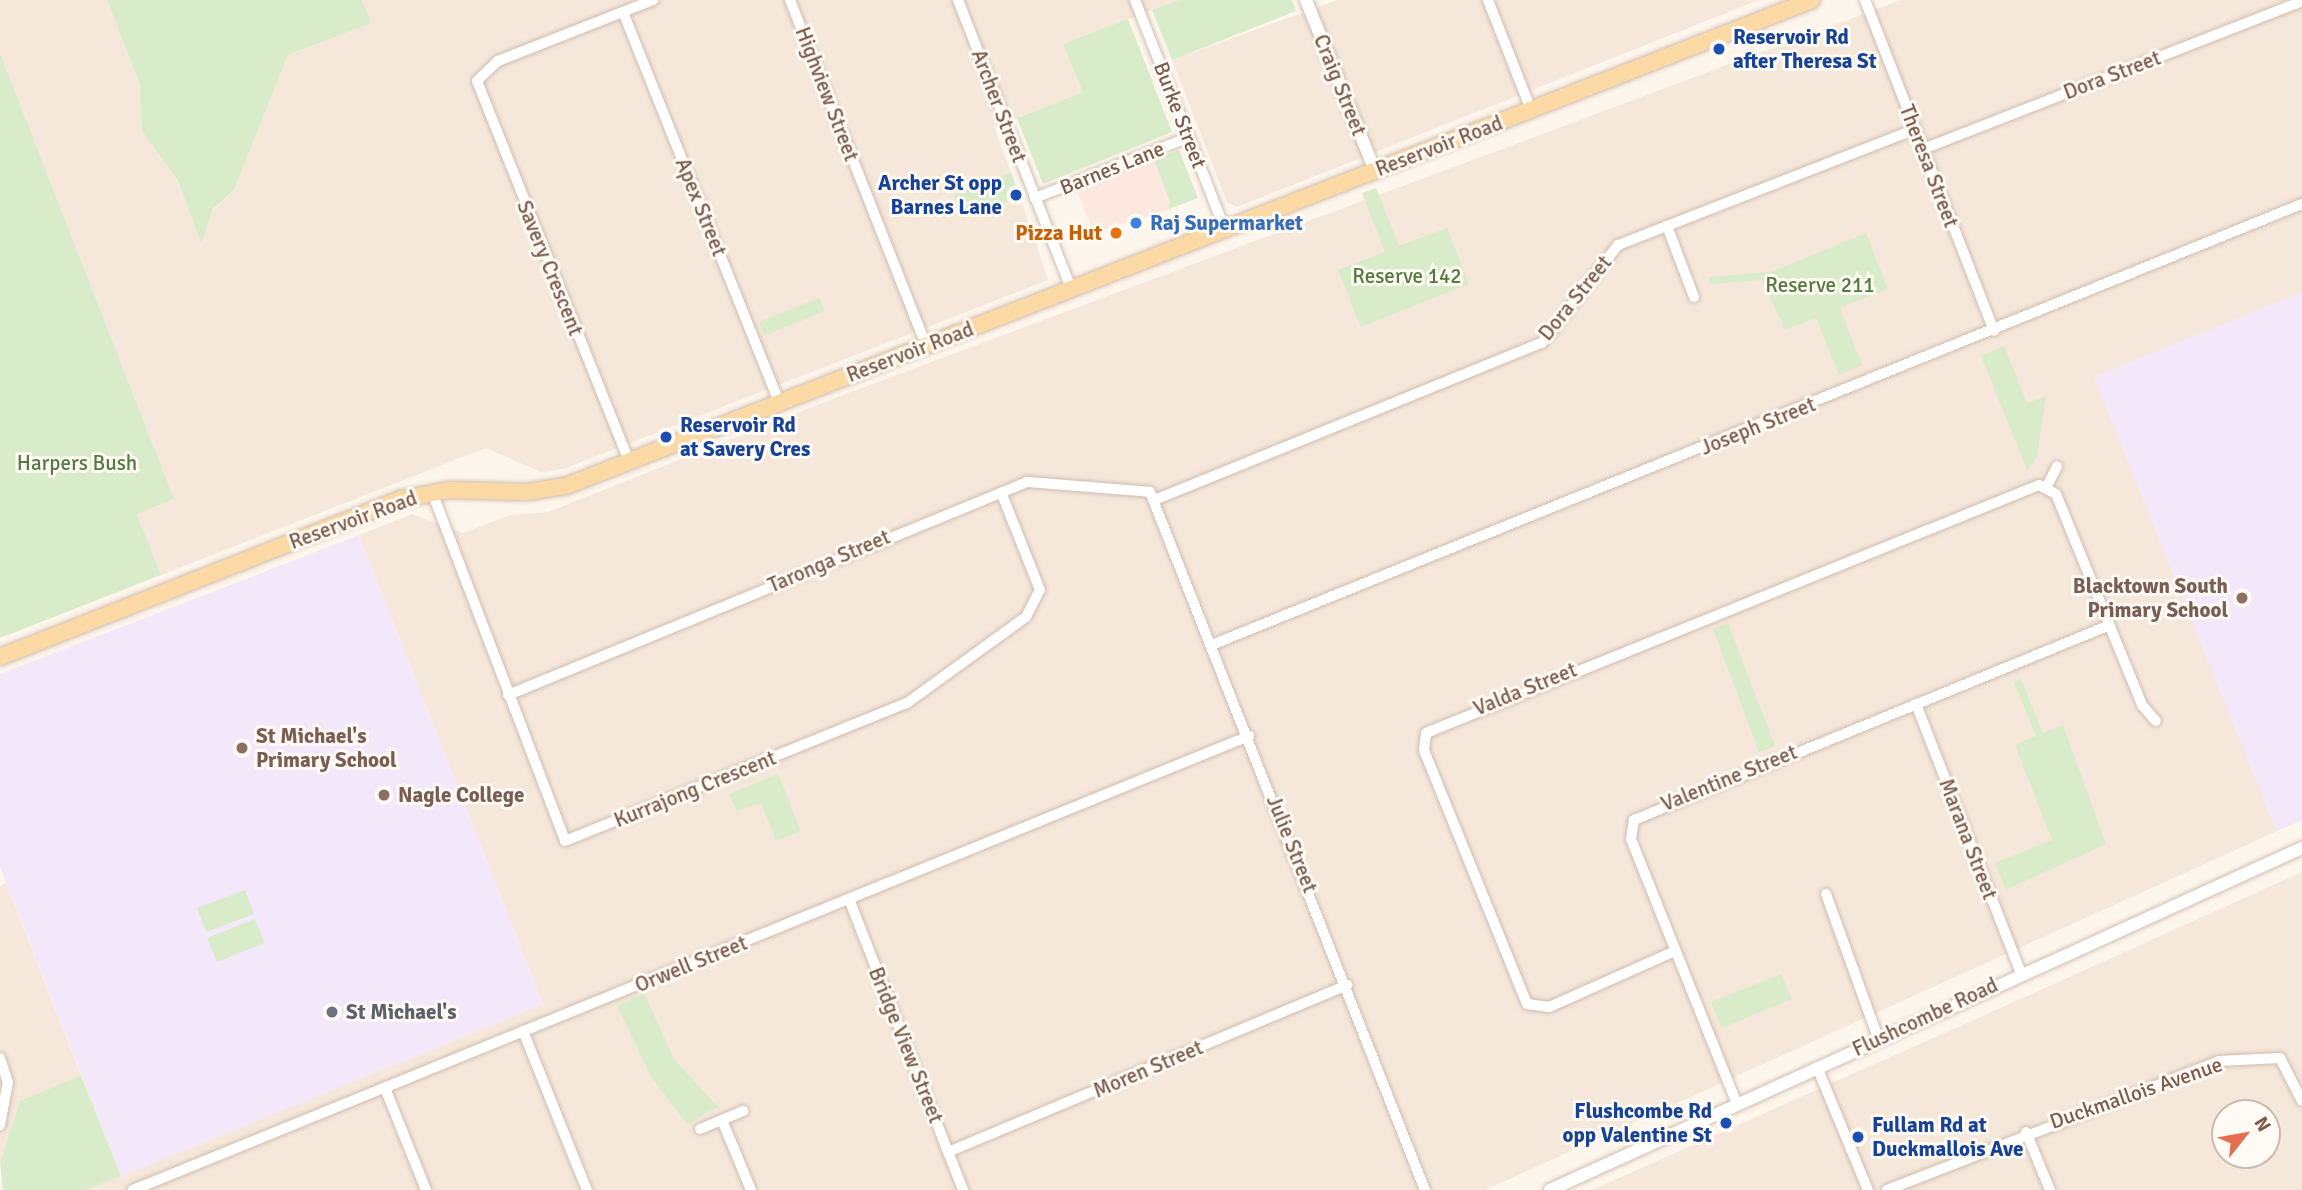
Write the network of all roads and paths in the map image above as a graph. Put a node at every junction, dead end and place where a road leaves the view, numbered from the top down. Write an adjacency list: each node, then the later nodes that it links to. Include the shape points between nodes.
1 (653, 0): 10 (street)
2 (790, 0): 23 (street, Highview Street)
3 (958, 0): 16 (street, Archer Street)
4 (1135, 0): 13 (street, Burke Street)
5 (1306, 0): 15 (street, Craig Street)
6 (1488, 0): 11 (street)
7 (1812, 0): 11 (main road, Reservoir Road)
8 (1865, 0): 12 (street, Theresa Street)
9 (2302, 1): 14 (street, Dora Street)
10 (623, 12): 24 (street, Apex Street); 25 (street, Savery Crescent, via 479,74 479,93)
11 (1531, 110): 15 (main road, Reservoir Road)
12 (1915, 130): 14 (street, Theresa Street); 18 (street, Dora Street)
13 (1189, 137): 16 (street, Barnes Lane); 19 (street, Burke Street)
14 (1923, 149): 22 (street, Theresa Street)
15 (1375, 171): 19 (main road, Reservoir Road)
16 (1035, 198): 20 (street, Archer Street)
17 (2302, 204): 22 (street, Joseph Street)
18 (1667, 226): 21 (street); 30 (street, Dora Street, via 1616,248 1544,342)
19 (1225, 230): 20 (main road, Reservoir Road)
20 (1071, 289): 23 (main road, Reservoir Road)
21 (1695, 297)
22 (1994, 331): 32 (street, Joseph Street)
23 (926, 345): 24 (main road, Reservoir Road)
24 (779, 403): 25 (main road, Reservoir Road)
25 (629, 461): 28 (main road, Reservoir Road, via 551,489)
26 (2057, 466): 27 (street)
27 (2047, 486): 31 (street, via 2056,494); 41 (street, Valda Street, via 2034,486 1426,733 1424,750 1527,1004 1549,1007)
28 (432, 492): 33 (main road, Reservoir Road); 34 (street, Kurrajong Crescent)
29 (1001, 492): 30 (street, Taronga Street, via 1037,480 1142,489); 34 (street, Taronga Street); 34 (street, Kurrajong Crescent, via 1039,601 907,703 565,841)
30 (1157, 499): 32 (street, Julie Street)
31 (2110, 625): 35 (street, Valentine Street); 36 (street, via 2142,705)
32 (1214, 644): 37 (street, Julie Street)
33 (0, 657)
34 (508, 695)
35 (1916, 704): 41 (street, Valentine Street, via 1634,820 1631,839); 42 (street, Marana Street)
36 (2157, 721)
37 (1249, 736): 40 (street, Orwell Street); 43 (street, Julie Street)
38 (2302, 848): 42 (street, Flushcombe Road)
39 (1826, 894): 45 (street)
40 (849, 900): 44 (street, Orwell Street); 56 (street, Bridge View Street)
41 (1675, 951): 50 (street, Valentine Street)
42 (2021, 974): 45 (street, Flushcombe Road)
43 (1348, 985): 56 (street, Moren Street); 62 (street, Julie Street)
44 (523, 1031): 48 (street, Orwell Street); 59 (street)
45 (1878, 1038): 47 (street, Flushcombe Road)
46 (0, 1058): 53 (street, via 8,1082)
47 (1817, 1067): 50 (street, Flushcombe Road); 64 (street)
48 (385, 1088): 57 (street, Orwell Street); 58 (street)
49 (2302, 1101): 55 (street, Duckmallois Avenue, via 2280,1058 2237,1058)
50 (1737, 1104): 63 (street, Flushcombe Road)
51 (743, 1111): 52 (street)
52 (722, 1120): 54 (street); 60 (street)
53 (0, 1125)
54 (700, 1129)
55 (2026, 1132): 65 (street, Duckmallois Avenue); 66 (street, Duckmallois Avenue)
56 (948, 1153): 61 (street, Bridge View Street)
57 (133, 1190)
58 (426, 1190)
59 (587, 1190)
60 (751, 1190)
61 (963, 1190)
62 (1424, 1190)
63 (1550, 1190)
64 (1868, 1190)
65 (1887, 1190)
66 (2050, 1190)

